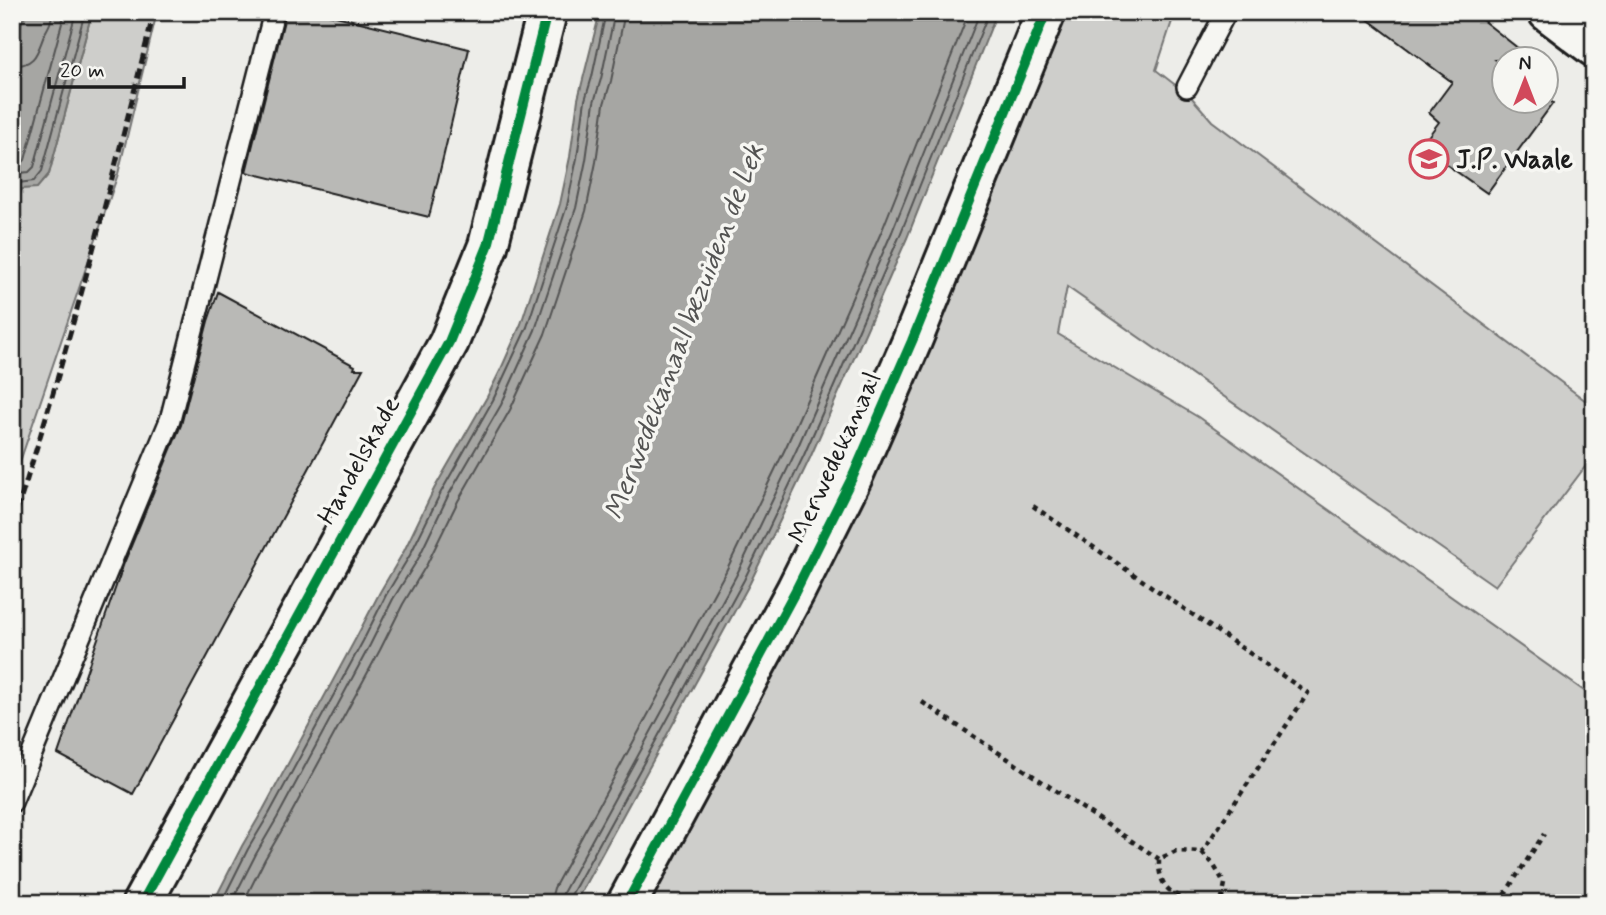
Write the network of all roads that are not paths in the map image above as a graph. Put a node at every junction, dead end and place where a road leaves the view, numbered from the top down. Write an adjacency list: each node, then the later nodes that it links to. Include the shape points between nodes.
1 (274, 12): 8 (lane, via 170,420)
2 (547, 12): 9 (street, Handelskade, via 488,246 449,342)
3 (1046, 12): 10 (street, Merwedekanaal, via 853,476)
4 (1226, 12): 7 (lane)
5 (1548, 12): 6 (street)
6 (1594, 47)
7 (1187, 88)
8 (12, 802)
9 (142, 903)
10 (626, 903)

